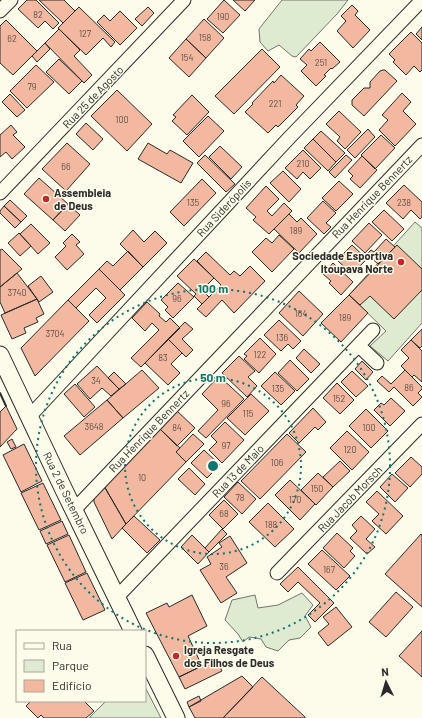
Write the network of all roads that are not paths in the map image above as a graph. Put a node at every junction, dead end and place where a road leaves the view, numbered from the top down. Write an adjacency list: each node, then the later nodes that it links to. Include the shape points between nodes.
1 (11, 0): 4 (street)
2 (184, 0): 6 (street, Rua 25 de Agosto)
3 (422, 0): 11 (street, Rua Siderópolis, via 289,138)
4 (0, 11)
5 (422, 145): 13 (street, Rua Henrique Bennertz)
6 (0, 193)
7 (374, 330): 8 (street, Rua 13 de Maio)
8 (359, 346): 10 (street); 15 (street, Rua 13 de Maio)
9 (0, 355): 11 (main road, Rua 2 de Setembro)
10 (377, 363)
11 (29, 417): 13 (main road, Rua 2 de Setembro)
12 (422, 424): 14 (street, Rua Jacob Morsch)
13 (74, 510): 15 (main road, Rua 2 de Setembro)
14 (277, 573)
15 (117, 597): 16 (main road, Rua 2 de Setembro)
16 (133, 630)
17 (146, 657): 18 (main road)
18 (176, 718)

